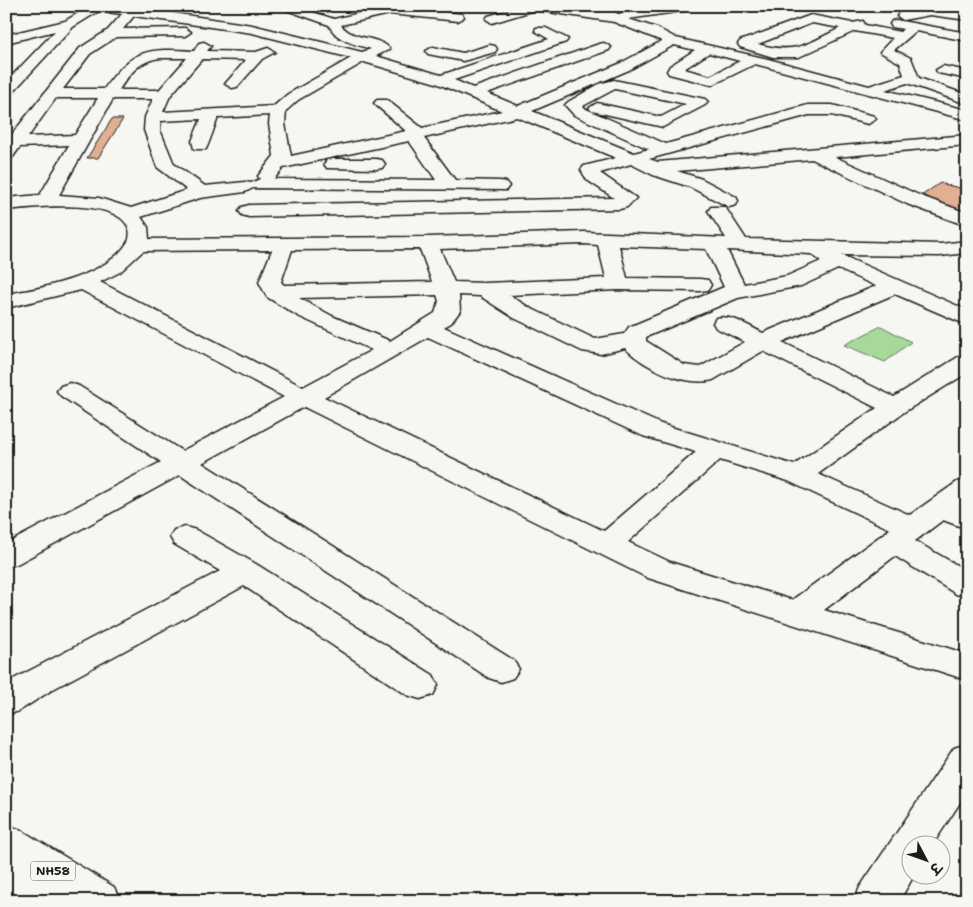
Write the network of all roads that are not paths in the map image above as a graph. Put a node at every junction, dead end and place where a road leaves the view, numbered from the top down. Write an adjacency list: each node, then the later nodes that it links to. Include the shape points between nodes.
1 (282, 6): 15 (main road)
2 (433, 6): 13 (main road)
3 (468, 6): 18 (main road, via 462,8)
4 (508, 6): 5 (main road, via 487,16)
5 (531, 6): 32 (main road)
6 (596, 6): 12 (main road); 32 (main road)
7 (690, 6): 12 (main road, via 662,12)
8 (92, 7): 10 (main road); 23 (main road)
9 (335, 7): 14 (main road); 15 (main road)
10 (151, 9): 21 (main road); 35 (main road)
11 (826, 9): 20 (main road)
12 (641, 10): 32 (main road)
13 (409, 12): 14 (main road); 18 (main road)
14 (369, 13): 25 (main road)
15 (307, 15): 25 (main road); 28 (main road)
16 (903, 16): 17 (main road, via 930,10); 20 (main road); 26 (main road)
17 (967, 16)
18 (458, 17): 49 (main road, via 461,25 457,36)
19 (769, 20): 24 (main road)
20 (876, 20): 31 (main road); 33 (main road)
21 (218, 22): 28 (main road); 35 (main road); 51 (main road)
22 (526, 22): 29 (main road)
23 (69, 24): 27 (main road, via 40,30); 46 (main road)
24 (800, 24): 31 (main road, via 815,19); 56 (main road, via 745,44)
25 (335, 26): 43 (main road, via 315,33 336,42); 54 (main road, via 350,38 383,49)
26 (967, 26)
27 (22, 28): 34 (main road); 38 (main road)
28 (252, 29): 40 (main road)
29 (546, 29): 30 (main road); 37 (main road); 62 (main road, via 561,40)
30 (568, 30)
31 (846, 30): 33 (main road); 56 (main road)
32 (611, 32): 42 (main road, via 652,31); 68 (main road)
33 (908, 32): 36 (main road, via 933,28); 61 (main road, via 888,52 906,61 912,75)
34 (6, 33)
35 (113, 33): 47 (main road)
36 (967, 36)
37 (525, 37)
38 (6, 39)
39 (474, 40): 49 (main road, via 500,46 463,57)
40 (303, 41): 43 (main road); 52 (main road)
41 (642, 44): 42 (main road)
42 (666, 45): 44 (main road); 82 (main road, via 624,67)
43 (327, 47): 54 (main road)
44 (705, 50): 55 (main road); 55 (main road, via 674,71 712,81)
45 (26, 51): 46 (main road)
46 (43, 51): 47 (main road); 66 (main road)
47 (86, 51): 48 (main road); 72 (main road)
48 (120, 51): 50 (main road, via 127,43 135,41 187,42); 53 (main road)
49 (433, 51): 57 (main road)
50 (180, 54): 51 (main road); 53 (main road)
51 (198, 55): 52 (main road); 71 (main road)
52 (256, 56): 70 (main road, via 237,89)
53 (146, 57): 67 (main road, via 135,62)
54 (362, 57): 57 (main road); 76 (main road, via 293,97)
55 (752, 60): 56 (main road)
56 (768, 64): 60 (main road); 60 (main road, via 789,84)
57 (391, 65): 62 (main road)
58 (944, 70): 59 (main road)
59 (967, 75)
60 (820, 76): 65 (main road)
61 (909, 79): 65 (main road); 69 (main road)
62 (442, 80): 68 (main road)
63 (967, 86): 69 (main road)
64 (634, 87): 78 (main road, via 608,85); 80 (main road); 81 (main road, via 700,102)
65 (870, 90): 75 (main road); 84 (main road)
66 (6, 91)
67 (107, 93): 71 (main road); 72 (main road); 92 (main road)
68 (473, 93): 82 (main road)
69 (950, 94): 73 (main road); 84 (main road)
70 (222, 97)
71 (167, 98): 88 (main road)
72 (48, 99): 79 (main road); 96 (main road)
73 (967, 100)
74 (820, 102): 75 (main road); 83 (main road); 87 (main road)
75 (843, 102): 87 (main road)
76 (276, 103): 85 (main road); 100 (main road)
77 (382, 103): 91 (main road)
78 (575, 103): 80 (main road); 97 (main road, via 573,106 580,112)
79 (16, 104)
80 (597, 108): 81 (main road, via 659,122)
81 (689, 108): 89 (main road)
82 (517, 112): 91 (main road); 99 (main road)
83 (800, 112): 89 (main road); 89 (main road, via 766,105)
84 (925, 113): 86 (main road); 87 (main road); 90 (main road, via 898,134)
85 (211, 114): 88 (main road); 94 (main road, via 208,126 200,136)
86 (967, 115)
87 (875, 116): 90 (main road)
88 (153, 117): 110 (main road, via 152,130 166,166 196,188)
89 (740, 124): 97 (main road)
90 (855, 134): 101 (main road, via 778,146)
91 (416, 135): 95 (main road); 105 (main road, via 425,154)
92 (81, 140): 96 (main road); 111 (main road)
93 (967, 140): 98 (main road)
94 (200, 145)
95 (368, 145): 100 (main road); 102 (main road)
96 (11, 148)
97 (664, 149): 99 (main road)
98 (812, 152): 101 (main road); 116 (main road, via 914,200)
99 (631, 158): 109 (main road); 109 (main road, via 594,168 590,173)
100 (286, 163): 102 (main road); 106 (main road)
101 (783, 163): 103 (main road); 109 (main road)
102 (376, 164): 107 (main road)
103 (696, 184): 109 (main road); 120 (main road, via 724,206)
104 (414, 185): 105 (main road); 107 (main road); 113 (main road)
105 (448, 185): 108 (main road)
106 (252, 186): 107 (main road); 110 (main road); 114 (main road)
107 (386, 186)
108 (500, 186)
109 (641, 186): 113 (main road); 117 (main road)
110 (196, 193): 115 (main road)
111 (47, 200): 112 (main road); 115 (main road, via 108,206)
112 (6, 204)
113 (421, 208): 114 (main road)
114 (249, 211): 118 (main road)
115 (128, 215): 119 (main road, via 138,224)
116 (967, 220)
117 (594, 235): 118 (main road); 120 (main road); 121 (main road); 129 (main road)
118 (241, 238): 119 (main road); 122 (main road)
119 (138, 240): 128 (main road, via 117,265)
120 (728, 240): 123 (main road, via 930,238); 124 (main road); 135 (main road, via 735,286)
121 (428, 243): 122 (main road); 132 (main road)
122 (284, 245): 134 (main road, via 270,282)
123 (967, 246): 125 (main road)
124 (810, 248): 125 (main road); 126 (main road)
125 (940, 250): 127 (main road)
126 (840, 261): 131 (main road); 135 (main road, via 793,281)
127 (967, 262)
128 (82, 282): 136 (main road); 145 (main road)
129 (618, 284): 130 (main road); 133 (main road)
130 (700, 285)
131 (895, 286): 137 (main road); 141 (main road)
132 (444, 288): 133 (main road); 134 (main road); 139 (main road, via 450,301 449,311)
133 (485, 290): 140 (main road, via 522,313 590,346 601,347)
134 (275, 292): 142 (main road, via 294,305)
135 (732, 293): 140 (main road, via 637,332)
136 (6, 301)
137 (967, 318)
138 (724, 323): 141 (main road)
139 (428, 329): 142 (main road); 147 (main road, via 652,430)
140 (633, 339): 141 (main road, via 635,345 678,372 692,375 704,375)
141 (764, 341): 146 (main road)
142 (391, 350): 145 (main road)
143 (967, 362): 146 (main road)
144 (70, 391): 148 (main road)
145 (304, 397): 148 (main road); 154 (main road)
146 (895, 407): 149 (main road)
147 (716, 449): 149 (main road); 154 (main road)
148 (182, 462): 155 (main road); 160 (main road)
149 (798, 475): 152 (main road)
150 (967, 488): 151 (main road)
151 (954, 514): 152 (main road)
152 (904, 535): 157 (main road); 158 (main road)
153 (185, 537): 156 (main road)
154 (607, 544): 158 (main road, via 659,570)
155 (6, 557)
156 (245, 572): 161 (main road); 162 (main road)
157 (967, 586)
158 (798, 612): 159 (main road)
159 (967, 667)
160 (501, 669)
161 (420, 686)
162 (6, 701)
163 (967, 759): 164 (main road)
164 (918, 834)
165 (6, 843): 169 (main road, NH58)
166 (900, 862): 170 (main road)
167 (6, 869): 168 (main road)
168 (56, 901)
169 (98, 901)
170 (875, 901)

